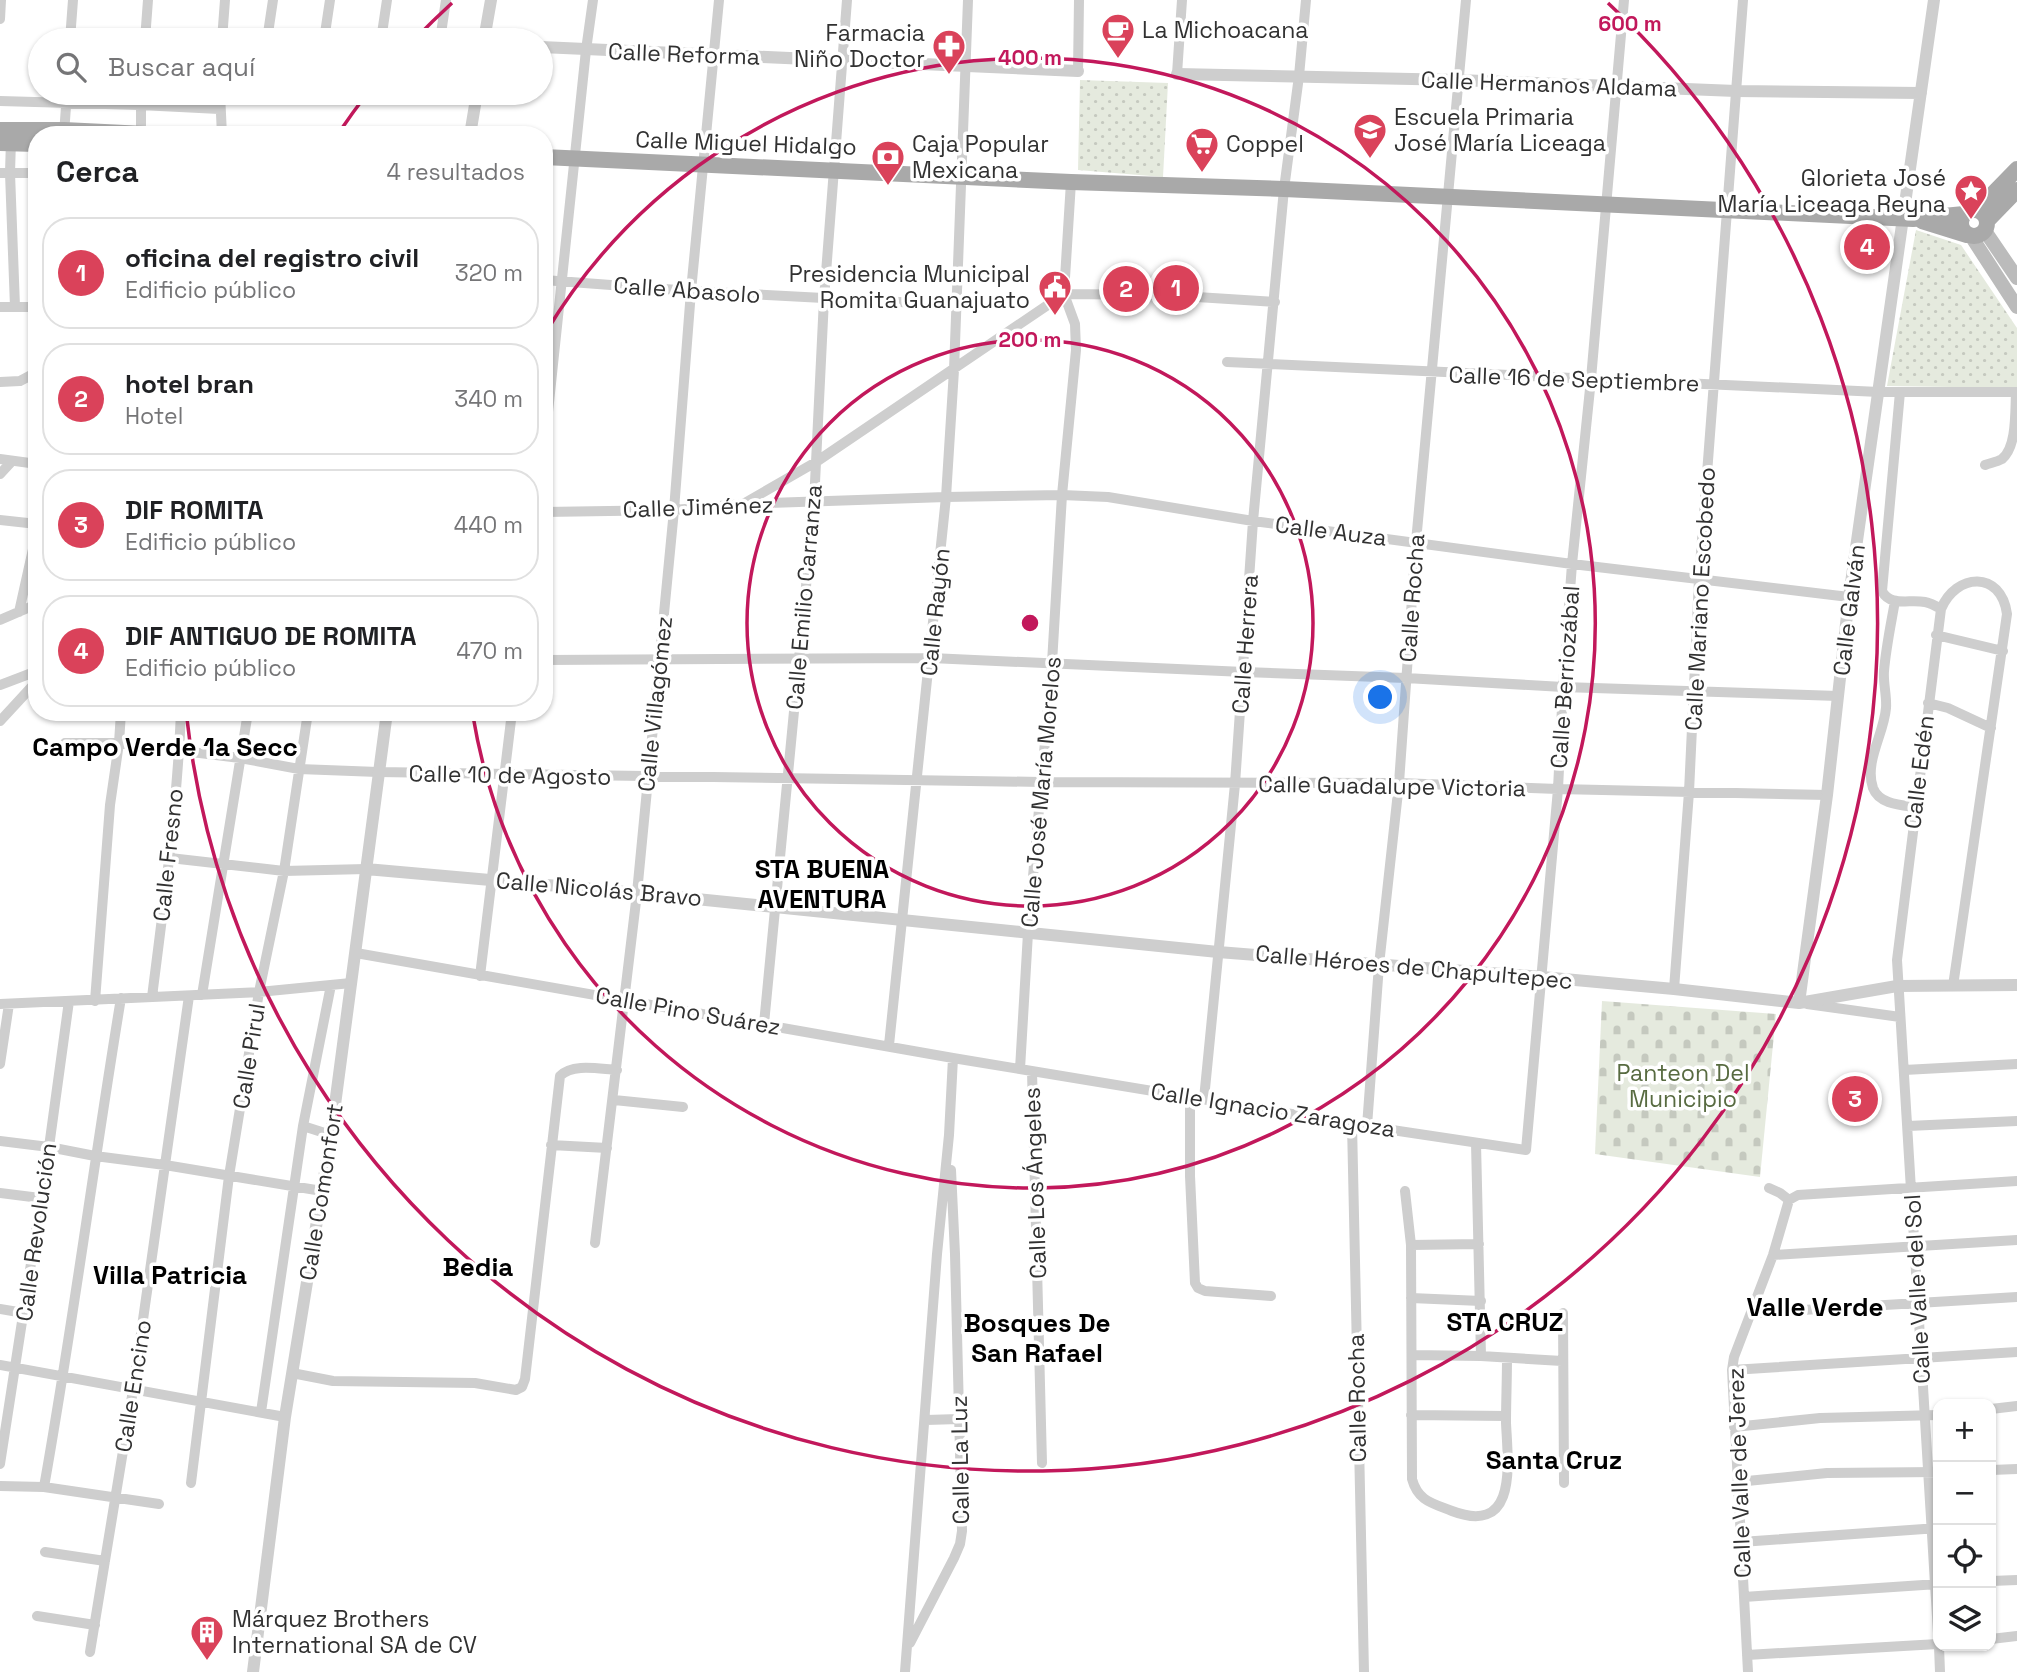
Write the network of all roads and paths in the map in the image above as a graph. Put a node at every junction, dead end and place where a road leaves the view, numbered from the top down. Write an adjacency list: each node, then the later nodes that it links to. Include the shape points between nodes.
1 (1, 0): 21 (street)
2 (73, 0): 22 (street)
3 (148, 0): 23 (street)
4 (225, 0): 24 (street)
5 (273, 0): 25 (street)
6 (330, 0): 26 (street)
7 (387, 0): 27 (street)
8 (446, 0): 28 (street)
9 (491, 0): 29 (street)
10 (593, 0): 31 (street)
11 (719, 0): 32 (street, Calle Villagómez)
12 (847, 0): 33 (street, Calle Emilio Carranza)
13 (968, 0): 34 (street, Calle Rayón)
14 (1079, 0): 35 (street)
15 (1182, 0): 36 (street)
16 (1306, 0): 37 (street, Calle Herrera)
17 (1466, 0): 38 (street, Calle Rocha)
18 (1624, 0): 39 (street, Calle Berriozábal)
19 (1743, 0): 40 (street, Calle Mariano Escobedo)
20 (1934, 0): 41 (street, Calle Galván)
21 (0, 19)
22 (72, 28)
23 (146, 28)
24 (223, 28)
25 (269, 28)
26 (326, 28)
27 (383, 28)
28 (442, 28)
29 (486, 28)
30 (553, 48): 31 (street, Calle Reforma)
31 (586, 50): 32 (street, Calle Reforma); 57 (street)
32 (714, 55): 33 (street, Calle Reforma); 58 (street, Calle Villagómez)
33 (843, 60): 34 (street, Calle Reforma); 60 (street, Calle Emilio Carranza)
34 (964, 66): 35 (street, Calle Reforma); 63 (street, Calle Rayón)
35 (1078, 71)
36 (1177, 74): 37 (street, Calle Hermanos Aldama)
37 (1299, 76): 38 (street, Calle Hermanos Aldama); 65 (street, Calle Herrera)
38 (1459, 80): 39 (street, Calle Hermanos Aldama); 67 (street, Calle Rocha)
39 (1616, 86): 40 (street, Calle Hermanos Aldama); 68 (street, Calle Berriozábal)
40 (1736, 91): 41 (street, Calle Hermanos Aldama); 69 (street, Calle Mariano Escobedo)
41 (1921, 93): 70 (street, Calle Galván)
42 (28, 100): 43 (street)
43 (0, 101)
44 (66, 105): 49 (street)
45 (140, 105): 48 (street); 50 (street)
46 (219, 105): 48 (street)
47 (475, 105): 52 (street)
48 (219, 109): 51 (street)
49 (64, 126)
50 (141, 126)
51 (221, 126)
52 (472, 126)
53 (28, 135): 54 (main road)
54 (6, 136): 55 (main road); 61 (street)
55 (28, 142)
56 (553, 158): 57 (main road, Calle Miguel Hidalgo)
57 (575, 159): 58 (main road, Calle Miguel Hidalgo); 74 (street)
58 (703, 165): 60 (main road, Calle Miguel Hidalgo); 75 (street, Calle Villagómez)
59 (2017, 169): 71 (main road)
60 (834, 170): 63 (main road, Calle Miguel Hidalgo); 77 (street, Calle Emilio Carranza)
61 (5, 173): 62 (street); 81 (street)
62 (28, 173)
63 (961, 176): 64 (main road, Calle Miguel Hidalgo); 79 (street, Calle Rayón)
64 (1071, 182): 65 (main road, Calle Miguel Hidalgo); 76 (street, Calle José María Morelos)
65 (1284, 189): 67 (main road, Calle Miguel Hidalgo); 78 (street, Calle Herrera)
66 (2017, 190): 71 (main road)
67 (1448, 197): 68 (main road, Calle Miguel Hidalgo); 88 (street, Calle Rocha)
68 (1605, 204): 69 (main road, Calle Miguel Hidalgo); 90 (street, Calle Berriozábal)
69 (1727, 210): 70 (main road, Calle Miguel Hidalgo); 92 (street, Calle Mariano Escobedo)
70 (1908, 218): 71 (main road, Calle Miguel Hidalgo); 93 (street, Calle Galván)
71 (1975, 224): 72 (main road); 83 (main road)
72 (2017, 278)
73 (553, 280): 74 (street, Calle Abasolo)
74 (562, 281): 75 (street, Calle Abasolo); 86 (street)
75 (691, 291): 77 (street, Calle Abasolo); 106 (street, Calle Villagómez)
76 (1064, 293): 78 (street); 87 (street); 102 (street, Calle José María Morelos, via 1075,324 1076,350)
77 (824, 299): 79 (street, Calle Abasolo); 98 (street, Calle Emilio Carranza)
78 (1275, 302): 85 (street, Calle Herrera)
79 (956, 305): 87 (street, Calle Rayón)
80 (0, 307): 81 (street)
81 (15, 307): 82 (street)
82 (28, 307)
83 (2017, 307)
84 (1227, 362): 85 (street, Calle 16 de Septiembre)
85 (1269, 363): 88 (street, Calle 16 de Septiembre); 109 (street, Calle Herrera)
86 (553, 366)
87 (954, 370): 98 (street); 103 (street, Calle Rayón)
88 (1432, 373): 90 (street, Calle 16 de Septiembre); 111 (street, Calle Rocha)
89 (28, 377): 91 (street)
90 (1591, 379): 92 (street, Calle 16 de Septiembre); 112 (street, Calle Berriozábal)
91 (0, 382)
92 (1714, 385): 93 (street, Calle 16 de Septiembre); 114 (street, Calle Mariano Escobedo)
93 (1879, 392): 94 (street, Calle 16 de Septiembre); 115 (street, Calle Galván)
94 (1900, 392): 95 (street, Calle 16 de Septiembre); 116 (street, via 1881,585 1885,597)
95 (2016, 392): 100 (street, via 2012,446 2003,458)
96 (0, 459): 97 (street)
97 (12, 461): 99 (street); 101 (street)
98 (816, 462): 104 (street, Calle Emilio Carranza); 105 (street)
99 (28, 463)
100 (1985, 465)
101 (0, 474)
102 (1062, 495): 103 (street, Calle Jiménez); 109 (street, Calle Auza, via 1132,500); 127 (street, Calle José María Morelos)
103 (946, 497): 104 (street, Calle Jiménez); 123 (street, Calle Rayón)
104 (814, 503): 105 (street, Calle Jiménez); 124 (street, Calle Emilio Carranza)
105 (742, 504): 106 (street, Calle Jiménez)
106 (674, 510): 107 (street, Calle Jiménez); 126 (street, Calle Villagómez)
107 (553, 512)
108 (0, 520): 110 (street)
109 (1253, 521): 111 (street, Calle Auza); 128 (street, Calle Herrera)
110 (28, 523)
111 (1416, 542): 112 (street, Calle Auza); 130 (street, Calle Rocha)
112 (1572, 564): 114 (street, Calle Auza); 132 (street, Calle Berriozábal)
113 (28, 571): 119 (street)
114 (1699, 579): 115 (street, Calle Auza); 134 (street, Calle Mariano Escobedo)
115 (1849, 597): 135 (street, Calle Galván)
116 (1895, 601): 118 (street, via 1923,601); 161 (street, via 1884,671 1886,710 1871,777 1874,790 1884,800)
117 (28, 608): 119 (street)
118 (1941, 609): 121 (street, Calle Edén); 122 (street, via 1945,598 1966,583 1978,581 1999,590 2007,614)
119 (19, 611): 120 (street)
120 (0, 620)
121 (1936, 635): 122 (street); 136 (street, Calle Edén)
122 (2003, 651): 144 (street)
123 (930, 658): 124 (street); 127 (street); 154 (street, Calle Rayón)
124 (798, 659): 126 (street); 153 (street, Calle Emilio Carranza)
125 (553, 660): 126 (street)
126 (659, 660): 152 (street, Calle Villagómez)
127 (1052, 663): 128 (street); 155 (street, Calle José María Morelos)
128 (1244, 672): 130 (street); 157 (street, Calle Herrera)
129 (28, 674): 131 (street)
130 (1406, 678): 132 (street); 156 (street, Calle Rocha)
131 (0, 685)
132 (1563, 687): 134 (street); 158 (street, Calle Berriozábal)
133 (28, 690): 137 (street)
134 (1694, 690): 135 (street); 159 (street, Calle Mariano Escobedo)
135 (1838, 696): 160 (street, Calle Galván)
136 (1928, 703): 144 (street); 161 (street, Calle Edén)
137 (0, 720)
138 (120, 721): 146 (street)
139 (180, 721): 147 (street, Calle Fresno)
140 (246, 721): 148 (street)
141 (307, 721): 149 (street, Calle Pirul)
142 (386, 721): 150 (street, Calle Comonfort)
143 (511, 721): 151 (street)
144 (1990, 728): 178 (street)
145 (65, 743): 146 (street, Calle 10 de Agosto)
146 (119, 743): 147 (street, Calle 10 de Agosto); 187 (street)
147 (179, 752): 148 (street, Calle 10 de Agosto); 162 (street, Calle Fresno)
148 (240, 758): 149 (street, Calle 10 de Agosto); 163 (street)
149 (299, 769): 150 (street, Calle 10 de Agosto); 165 (street, Calle Pirul)
150 (378, 772): 151 (street, Calle 10 de Agosto); 164 (street, Calle Comonfort)
151 (505, 775): 152 (street, Calle 10 de Agosto); 166 (street)
152 (648, 777): 153 (street, Calle 10 de Agosto); 167 (street, Calle Villagómez)
153 (786, 778): 154 (street, Calle 10 de Agosto); 168 (street, Calle Emilio Carranza)
154 (917, 779): 155 (street, Calle 10 de Agosto); 169 (street, Calle Rayón)
155 (1041, 782): 157 (street, Calle Guadalupe Victoria); 170 (street, Calle José María Morelos)
156 (1399, 783): 157 (street, Calle Guadalupe Victoria); 158 (street, Calle Guadalupe Victoria); 173 (street, Calle Rocha)
157 (1235, 784): 171 (street, Calle Herrera)
158 (1558, 789): 159 (street, Calle Guadalupe Victoria); 175 (street, Calle Berriozábal)
159 (1689, 792): 160 (street, Calle Guadalupe Victoria); 181 (street, Calle Mariano Escobedo)
160 (1827, 795): 190 (street, Calle Galván)
161 (1915, 807): 180 (street, Calle Edén, via 1897,947)
162 (170, 858): 163 (street, Calle Nicolás Bravo); 185 (street, Calle Fresno)
163 (224, 864): 165 (street, Calle Nicolás Bravo); 183 (street)
164 (366, 869): 165 (street, Calle Nicolás Bravo); 166 (street, Calle Nicolás Bravo); 172 (street, Calle Comonfort)
165 (284, 871): 182 (street, Calle Pirul)
166 (492, 879): 167 (street, Calle Nicolás Bravo); 174 (street)
167 (637, 892): 168 (street, Calle Nicolás Bravo); 189 (street, Calle Villagómez)
168 (774, 906): 169 (street, Calle Nicolás Bravo); 193 (street, Calle Emilio Carranza)
169 (903, 920): 170 (street, Calle Nicolás Bravo); 194 (street, Calle Rayón)
170 (1028, 933): 171 (street, Calle Héroes de Chapultepec); 198 (street, Calle José María Morelos)
171 (1218, 951): 173 (street, Calle Héroes de Chapultepec); 203 (street, Calle Herrera)
172 (356, 953): 174 (street, Calle Pino Suárez); 176 (street, Calle Comonfort)
173 (1379, 965): 175 (street, Calle Héroes de Chapultepec); 209 (street, Calle Rocha)
174 (480, 976): 189 (street, Calle Pino Suárez)
175 (1542, 977): 181 (street, Calle Héroes de Chapultepec); 218 (street, Calle Berriozábal)
176 (351, 983): 177 (street); 211 (street, Calle Comonfort)
177 (331, 985): 182 (street); 208 (street)
178 (1953, 985): 179 (street, Calle Héroes de Chapultepec); 180 (street, Calle Héroes de Chapultepec)
179 (2017, 985)
180 (1897, 986): 190 (street, Calle Héroes de Chapultepec); 192 (street, Calle Valle del Sol)
181 (1674, 989): 190 (street, Calle Héroes de Chapultepec)
182 (259, 992): 183 (street); 221 (street, Calle Pirul)
183 (202, 995): 184 (street)
184 (188, 996): 185 (street); 220 (street, Calle Encino)
185 (152, 997): 186 (street)
186 (121, 998): 187 (street); 219 (street)
187 (95, 1000): 188 (street)
188 (69, 1001): 191 (street); 216 (street, Calle Revolución)
189 (624, 1001): 193 (street, Calle Pino Suárez); 199 (street, Calle Villagómez)
190 (1799, 1003): 192 (street)
191 (5, 1004): 197 (street)
192 (1900, 1017): 200 (street, Calle Valle del Sol)
193 (764, 1024): 194 (street, Calle Pino Suárez)
194 (889, 1045): 195 (street, Calle Pino Suárez)
195 (953, 1058): 198 (street, Calle Pino Suárez); 212 (street, Calle La Luz)
196 (2017, 1063): 200 (street)
197 (0, 1065)
198 (1020, 1069): 201 (street, Calle Ignacio Zaragoza)
199 (617, 1070): 204 (street, Calle Villagómez); 215 (street, via 577,1068 560,1076)
200 (1904, 1070): 210 (street, Calle Valle del Sol)
201 (1032, 1071): 202 (street, Calle Ignacio Zaragoza); 272 (street, Calle Los Ángeles)
202 (1190, 1097): 203 (street, Calle Ignacio Zaragoza); 239 (street, via 1195,1283 1205,1291)
203 (1204, 1099): 207 (street, Calle Ignacio Zaragoza)
204 (614, 1100): 205 (street); 217 (street, Calle Villagómez)
205 (682, 1107)
206 (2017, 1121): 210 (street)
207 (1352, 1124): 209 (street, Calle Ignacio Zaragoza); 303 (street, Calle Rocha)
208 (303, 1126): 211 (street); 223 (street)
209 (1367, 1126): 214 (street, Calle Ignacio Zaragoza)
210 (1908, 1126): 224 (street, Calle Valle del Sol)
211 (331, 1135): 226 (street, Calle Comonfort)
212 (949, 1135): 236 (street, Calle La Luz); 237 (street, Calle La Luz)
213 (0, 1141): 216 (street)
214 (1476, 1143): 218 (street, Calle Ignacio Zaragoza); 233 (street)
215 (551, 1145): 217 (street); 257 (street, via 522,1387 333,1381)
216 (49, 1147): 219 (street); 229 (street, Calle Revolución)
217 (607, 1148): 232 (street, Calle Villagómez)
218 (1527, 1150)
219 (95, 1156): 220 (street); 258 (street)
220 (165, 1165): 221 (street); 259 (street, Calle Encino)
221 (229, 1176): 223 (street); 260 (street, Calle Pirul)
222 (2017, 1181): 224 (street)
223 (295, 1187): 226 (street); 263 (street)
224 (1911, 1187): 230 (street, via 1798,1195); 235 (street, Calle Valle del Sol)
225 (1769, 1188): 230 (street)
226 (322, 1191): 257 (street, Calle Comonfort)
227 (1405, 1191): 234 (street)
228 (0, 1193): 229 (street)
229 (40, 1198): 245 (street, Calle Revolución)
230 (1789, 1200): 238 (street, Calle Valle de Jerez)
231 (2017, 1240): 235 (street)
232 (595, 1243)
233 (1479, 1244): 234 (street); 242 (street)
234 (1411, 1245): 241 (street)
235 (1914, 1245): 238 (street); 243 (street, Calle Valle del Sol)
236 (937, 1254): 237 (street); 270 (street, Calle La Luz)
237 (955, 1254): 269 (street, Calle La Luz)
238 (1773, 1255): 246 (street, Calle Valle de Jerez)
239 (1270, 1296)
240 (2017, 1297): 243 (street)
241 (1411, 1298): 242 (street); 249 (street)
242 (1481, 1301): 250 (street)
243 (1917, 1303): 246 (street); 252 (street, Calle Valle del Sol)
244 (0, 1309): 245 (street)
245 (24, 1312): 255 (street, Calle Revolución)
246 (1753, 1312): 256 (street, Calle Valle de Jerez)
247 (1563, 1313): 253 (street)
248 (2017, 1352): 252 (street)
249 (1412, 1355): 250 (street); 264 (street)
250 (1481, 1356): 251 (street)
251 (1507, 1358): 253 (street); 265 (street)
252 (1921, 1359): 256 (street); 268 (street, Calle Valle del Sol)
253 (1562, 1361): 279 (street)
254 (0, 1365): 255 (street)
255 (16, 1368): 258 (street); 273 (street, Calle Revolución)
256 (1732, 1370): 271 (street, Calle Valle de Jerez)
257 (292, 1373): 267 (street, Calle Comonfort)
258 (64, 1376): 259 (street); 281 (street)
259 (134, 1390): 260 (street); 282 (street, Calle Encino)
260 (200, 1402): 263 (street); 278 (street, Calle Pirul)
261 (2017, 1406): 262 (street)
262 (1996, 1408)
263 (261, 1412): 267 (street)
264 (1411, 1415): 265 (street); 265 (street, via 1415,1489 1429,1502 1467,1516 1493,1512 1508,1486)
265 (1506, 1416)
266 (1933, 1416): 268 (street)
267 (285, 1417): 301 (street, Calle Comonfort)
268 (1924, 1417): 271 (street, via 1820,1418); 276 (street, Calle Valle del Sol)
269 (959, 1419): 270 (street); 297 (street, Calle La Luz, via 960,1544)
270 (926, 1420): 297 (street, Calle La Luz)
271 (1734, 1427): 277 (street, Calle Valle de Jerez)
272 (1042, 1463)
273 (0, 1464)
274 (2017, 1469): 275 (street)
275 (1996, 1470)
276 (1933, 1472): 277 (street, via 1827,1473)
277 (1737, 1482): 285 (street, Calle Valle de Jerez)
278 (191, 1483)
279 (1564, 1483)
280 (0, 1486): 281 (street)
281 (44, 1487): 282 (street)
282 (116, 1497): 283 (street); 287 (street, Calle Encino)
283 (159, 1504)
284 (1933, 1528): 285 (street)
285 (1741, 1542): 291 (street, Calle Valle de Jerez)
286 (44, 1552): 287 (street)
287 (104, 1561): 293 (street, Calle Encino)
288 (2017, 1580): 289 (street)
289 (1996, 1581)
290 (1933, 1584): 291 (street)
291 (1744, 1597): 300 (street, Calle Valle de Jerez)
292 (37, 1616): 293 (street)
293 (95, 1625): 299 (street, Calle Encino)
294 (2017, 1636): 295 (street)
295 (1996, 1638)
296 (1933, 1645): 300 (street)
297 (908, 1647): 302 (street, Calle La Luz)
298 (1939, 1651): 305 (street)
299 (90, 1652)
300 (1747, 1655): 304 (street, Calle Valle de Jerez)
301 (253, 1672)
302 (905, 1672)
303 (1364, 1672)
304 (1748, 1672)
305 (1940, 1672)

